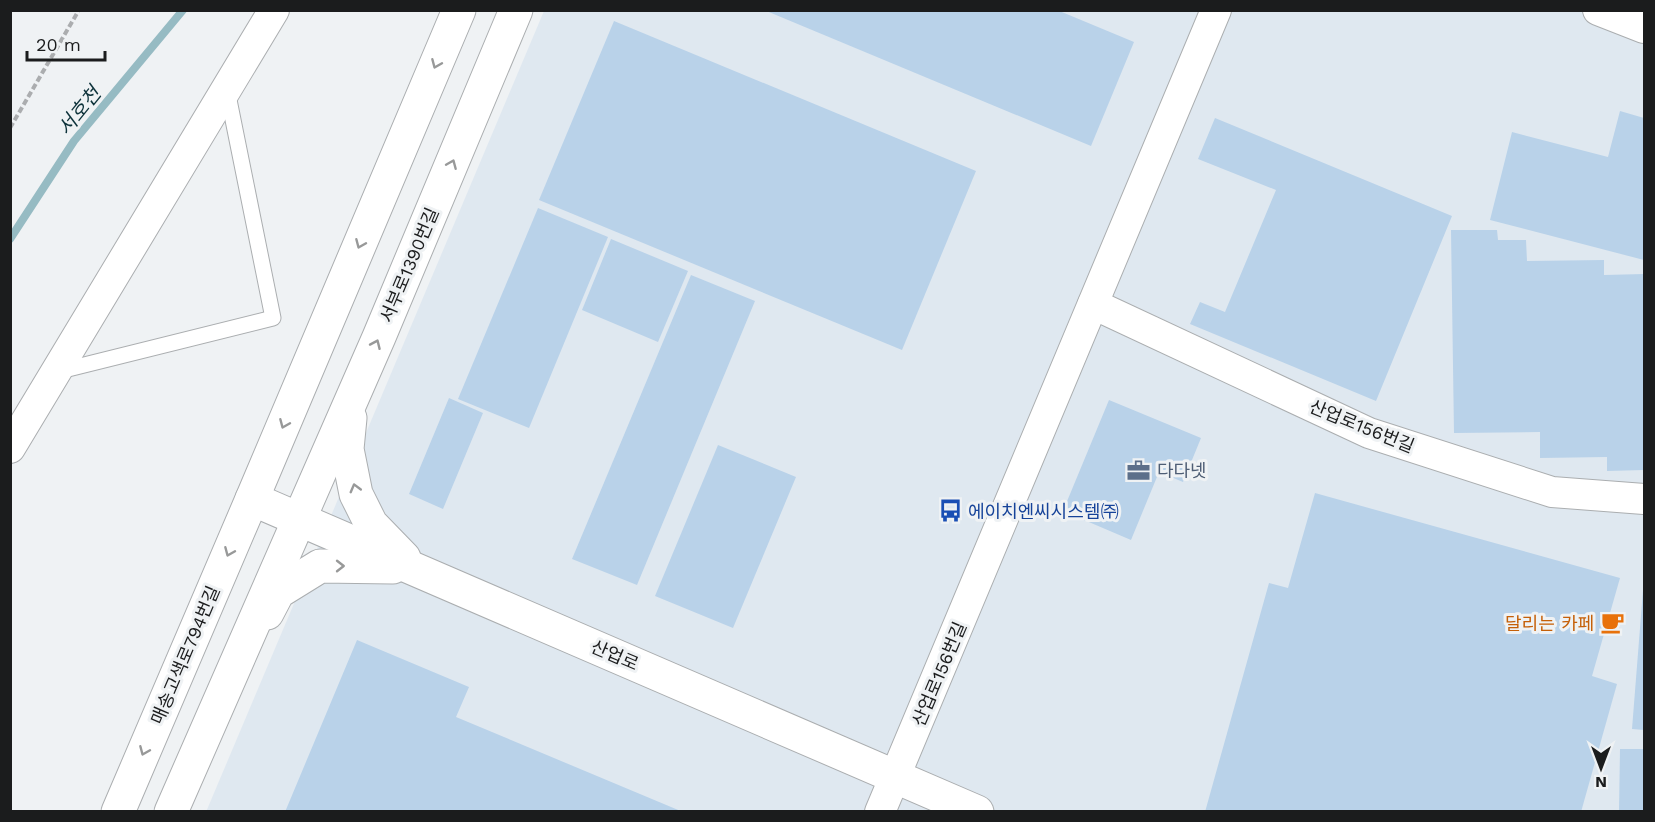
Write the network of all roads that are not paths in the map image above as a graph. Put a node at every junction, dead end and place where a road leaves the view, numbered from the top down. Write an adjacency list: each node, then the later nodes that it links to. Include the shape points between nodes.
1 (274, 10): 7 (street)
2 (459, 10): 12 (street, one-way to 12)
3 (516, 10): 10 (street, 서부로1390번길, one-way to 3)
4 (1216, 10): 8 (street, 산업로156번길)
5 (1598, 10): 6 (street)
6 (1644, 28)
7 (227, 88): 9 (street); 9 (lane, via 273,318)
8 (1093, 304): 13 (street, 산업로156번길, via 1370,433 1552,492); 17 (street, 산업로156번길)
9 (56, 372): 11 (street)
10 (352, 397): 14 (street, 서부로1390번길); 15 (street, one-way to 10, via 371,524 356,494 347,449)
11 (10, 448)
12 (252, 499): 14 (street, 산업로); 18 (street, 매송고색로794번길, one-way to 18)
13 (1644, 499)
14 (298, 519): 15 (street, 산업로); 16 (street)
15 (413, 568): 16 (street, one-way to 15, via 278,592 320,566); 17 (street, 산업로)
16 (222, 693): 19 (street)
17 (896, 777): 20 (street, 산업로156번길); 21 (street, 산업로)
18 (118, 812)
19 (171, 812)
20 (880, 812)
21 (977, 812)

